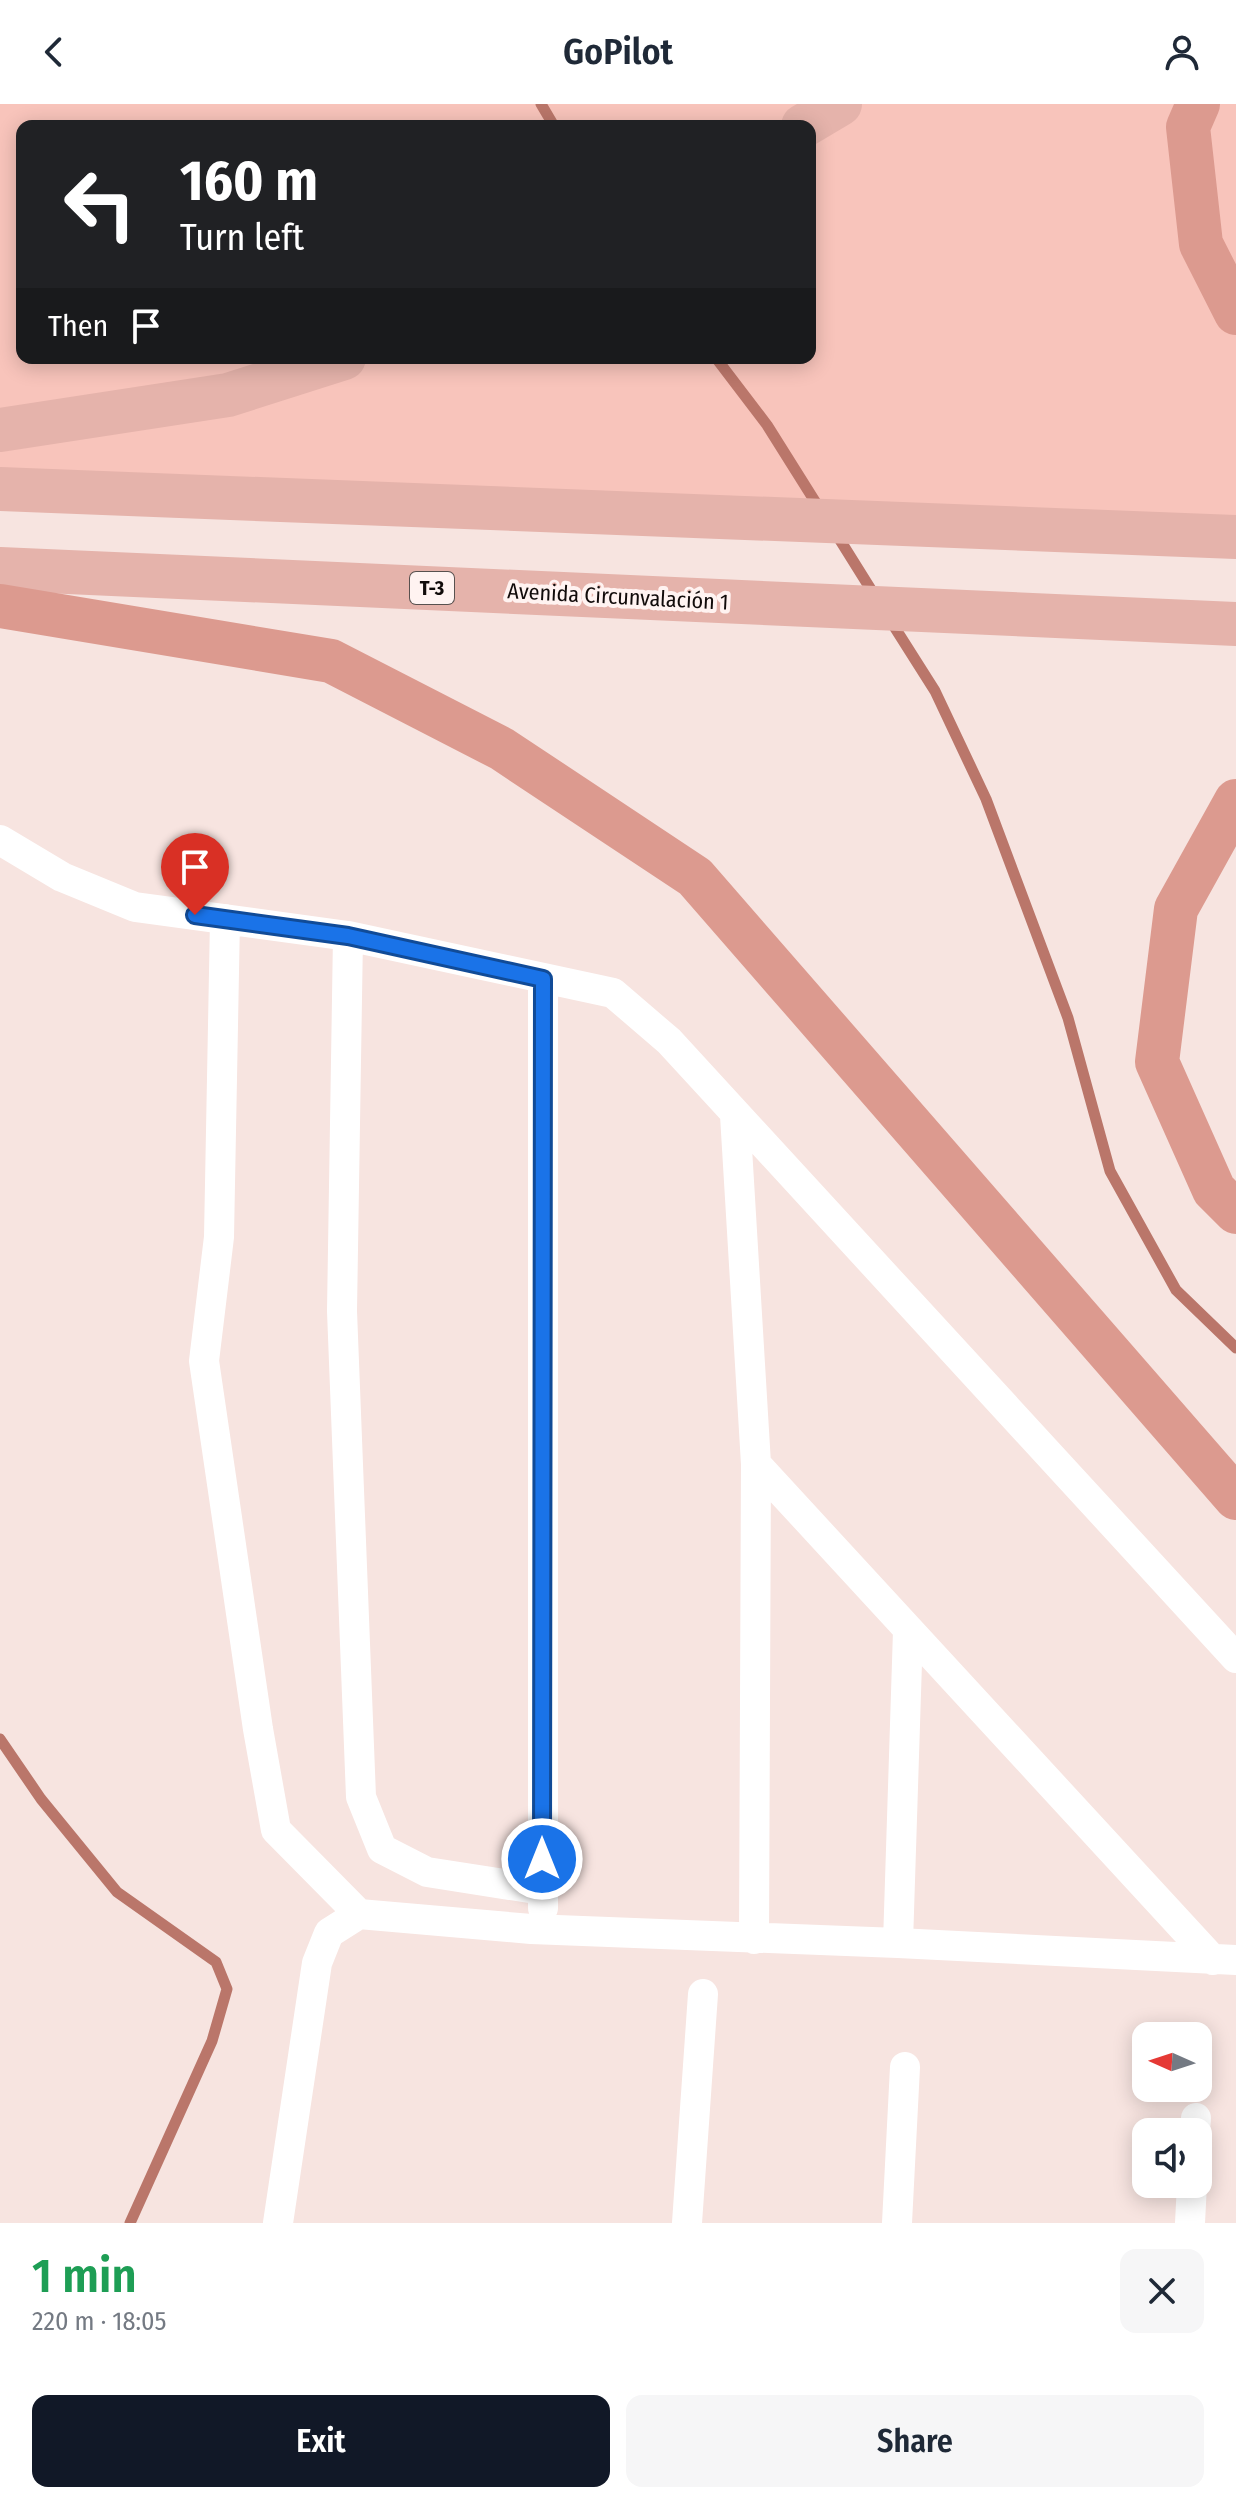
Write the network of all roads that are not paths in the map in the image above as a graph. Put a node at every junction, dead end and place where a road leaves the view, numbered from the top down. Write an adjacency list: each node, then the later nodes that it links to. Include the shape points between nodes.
1 (840, 104): 3 (main road)
2 (1198, 104): 4 (highway, via 1188,127 1201,244)
3 (813, 120)
4 (1236, 313)
5 (325, 364): 6 (main road, via 228,395)
6 (0, 430)
7 (0, 489): 8 (main road)
8 (1236, 537)
9 (0, 569): 11 (main road, Avenida Circunvalación 1 / T-3)
10 (0, 606): 20 (highway, via 331,661 502,749 695,877)
11 (1236, 624)
12 (1236, 801): 18 (highway, via 1176,909 1157,1062 1214,1190)
13 (0, 840): 14 (street, via 62,877 135,907)
14 (225, 919): 15 (street); 24 (street, via 219,1237 204,1361 276,1830)
15 (348, 936): 16 (street); 23 (street, via 342,1311 361,1797 382,1849 427,1872)
16 (543, 979): 17 (street, via 613,993 669,1041); 23 (street)
17 (735, 1115): 19 (street); 22 (street)
18 (1236, 1212)
19 (756, 1464): 21 (street); 26 (street)
20 (1236, 1498)
21 (908, 1631): 27 (street); 28 (street)
22 (1236, 1658)
23 (542, 1890): 25 (street)
24 (359, 1914): 25 (street); 32 (street, via 329,1933 317,1963)
25 (543, 1930): 26 (street)
26 (754, 1939): 27 (street)
27 (898, 1943): 28 (street)
28 (1225, 1960)
29 (703, 1994): 33 (street)
30 (905, 2067): 34 (street)
31 (1191, 2198): 35 (street)
32 (278, 2223)
33 (687, 2223)
34 (897, 2223)
35 (1190, 2223)

